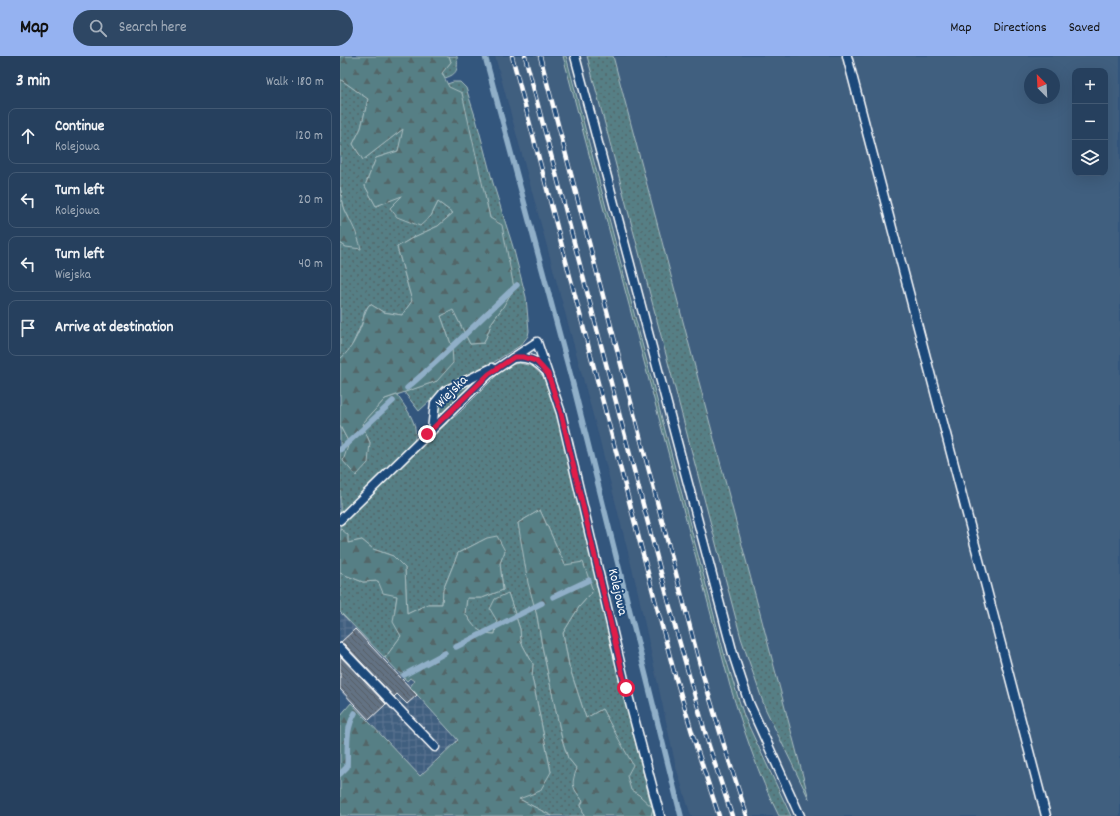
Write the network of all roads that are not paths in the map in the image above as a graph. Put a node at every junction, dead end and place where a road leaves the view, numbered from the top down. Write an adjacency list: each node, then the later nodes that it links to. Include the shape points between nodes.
1 (575, 56): 13 (lane, via 733,654 752,709)
2 (847, 56): 14 (lane)
3 (537, 342): 4 (lane, Wiejska); 5 (lane, Kolejowa)
4 (514, 357): 5 (lane, Kolejowa, via 536,361); 6 (lane); 7 (lane, Wiejska)
5 (548, 374): 12 (lane, Kolejowa, via 561,413 626,688)
6 (473, 376): 7 (lane); 8 (lane, via 445,391 435,404)
7 (480, 382): 8 (lane, Wiejska)
8 (432, 430): 9 (lane, Wiejska)
9 (340, 520)
10 (340, 648): 11 (lane)
11 (435, 747)
12 (660, 816)
13 (800, 816)
14 (1046, 816)

